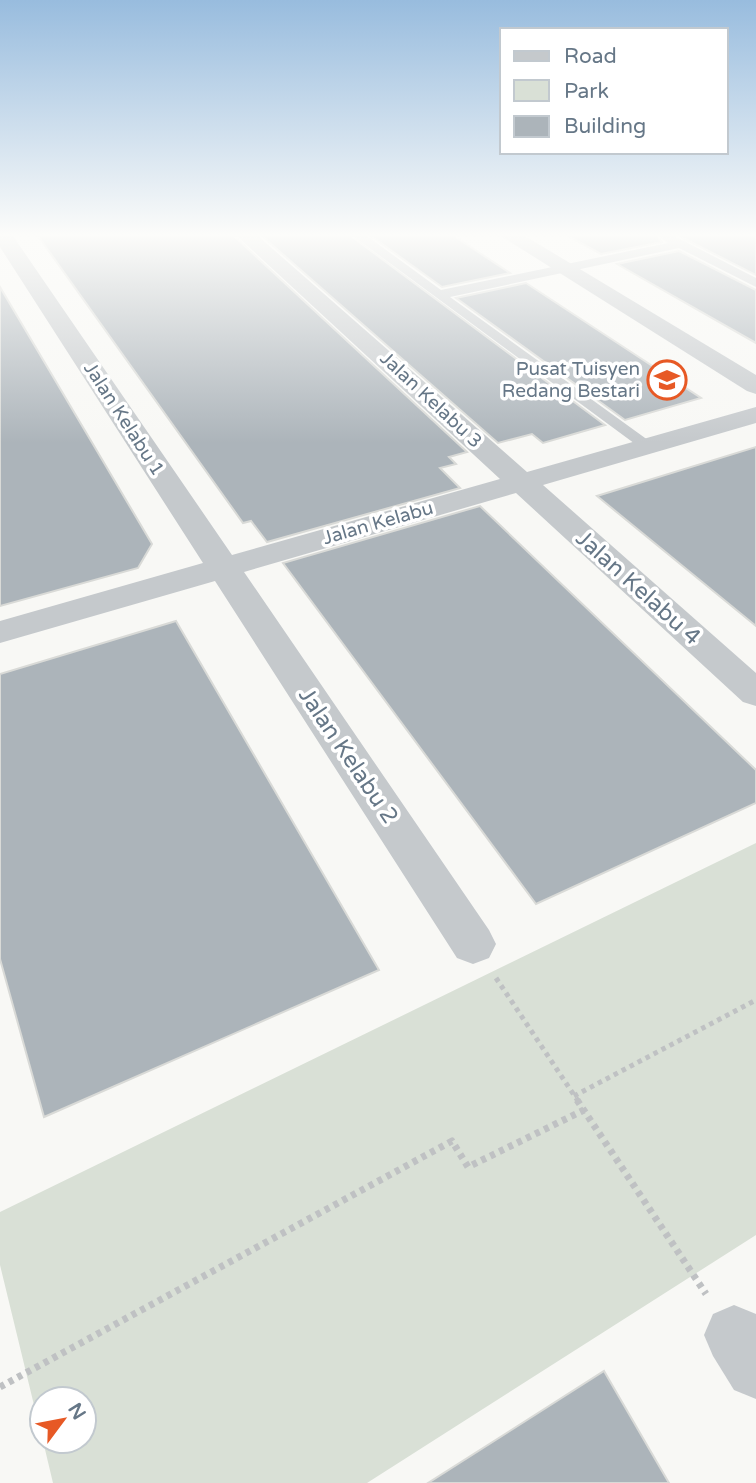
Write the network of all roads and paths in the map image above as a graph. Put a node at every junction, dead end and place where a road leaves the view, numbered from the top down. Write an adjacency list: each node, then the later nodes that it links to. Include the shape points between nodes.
1 (49, 305): 9 (street, Jalan Kelabu 1)
2 (327, 305): 8 (street, Jalan Kelabu 3)
3 (452, 305): 7 (lane)
4 (624, 305): 5 (street)
5 (756, 386)
6 (756, 415): 7 (street, Jalan Kelabu)
7 (646, 447): 8 (street, Jalan Kelabu)
8 (520, 482): 9 (street, Jalan Kelabu); 11 (street, Jalan Kelabu 4)
9 (222, 568): 10 (street, Jalan Kelabu); 12 (street, Jalan Kelabu 2)
10 (0, 632)
11 (756, 693)
12 (473, 944): 14 (path)
13 (756, 1000): 14 (path)
14 (574, 1096): 15 (path)
15 (584, 1110): 16 (path); 17 (path, via 468,1167 452,1141)
16 (745, 1352)
17 (0, 1387)

